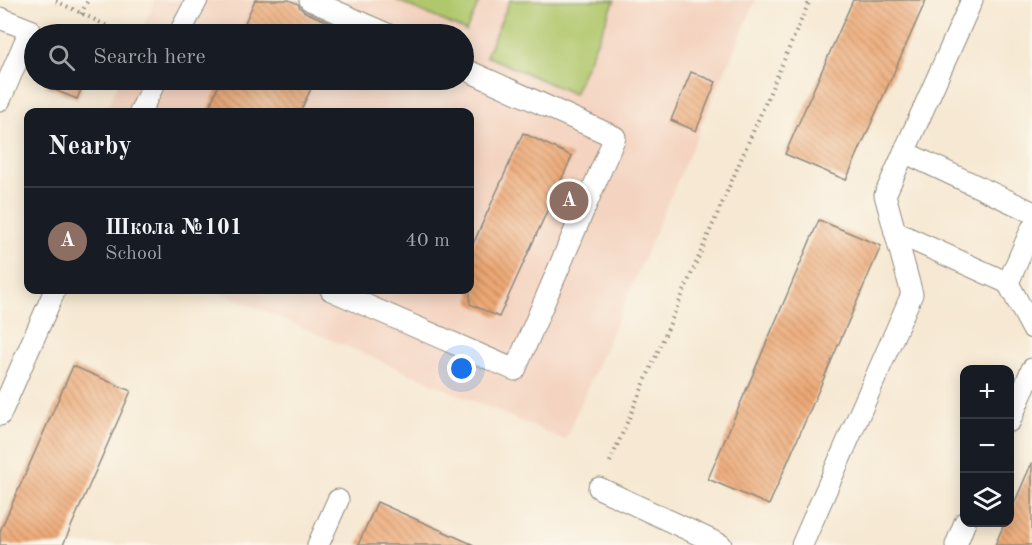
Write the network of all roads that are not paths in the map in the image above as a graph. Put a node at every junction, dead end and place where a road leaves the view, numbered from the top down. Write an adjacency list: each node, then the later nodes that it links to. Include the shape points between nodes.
1 (197, 0): 5 (lane)
2 (310, 0): 6 (lane)
3 (972, 0): 13 (lane)
4 (0, 18): 7 (lane)
5 (184, 24)
6 (364, 24)
7 (24, 28)
8 (24, 44): 11 (lane)
9 (474, 73): 19 (lane, via 615,136 515,370)
10 (151, 90): 12 (lane)
11 (0, 100)
12 (142, 108)
13 (904, 152): 14 (lane); 16 (lane, via 885,195)
14 (1032, 212)
15 (1032, 228): 17 (lane)
16 (895, 232): 17 (lane); 29 (lane, via 912,294)
17 (1008, 283): 20 (lane)
18 (53, 294): 22 (lane)
19 (340, 294)
20 (1032, 328)
21 (1032, 369): 23 (lane)
22 (0, 416)
23 (1011, 419)
24 (599, 488): 28 (lane)
25 (338, 500): 27 (lane)
26 (963, 527): 30 (lane)
27 (318, 545)
28 (721, 545)
29 (802, 545)
30 (956, 545)

